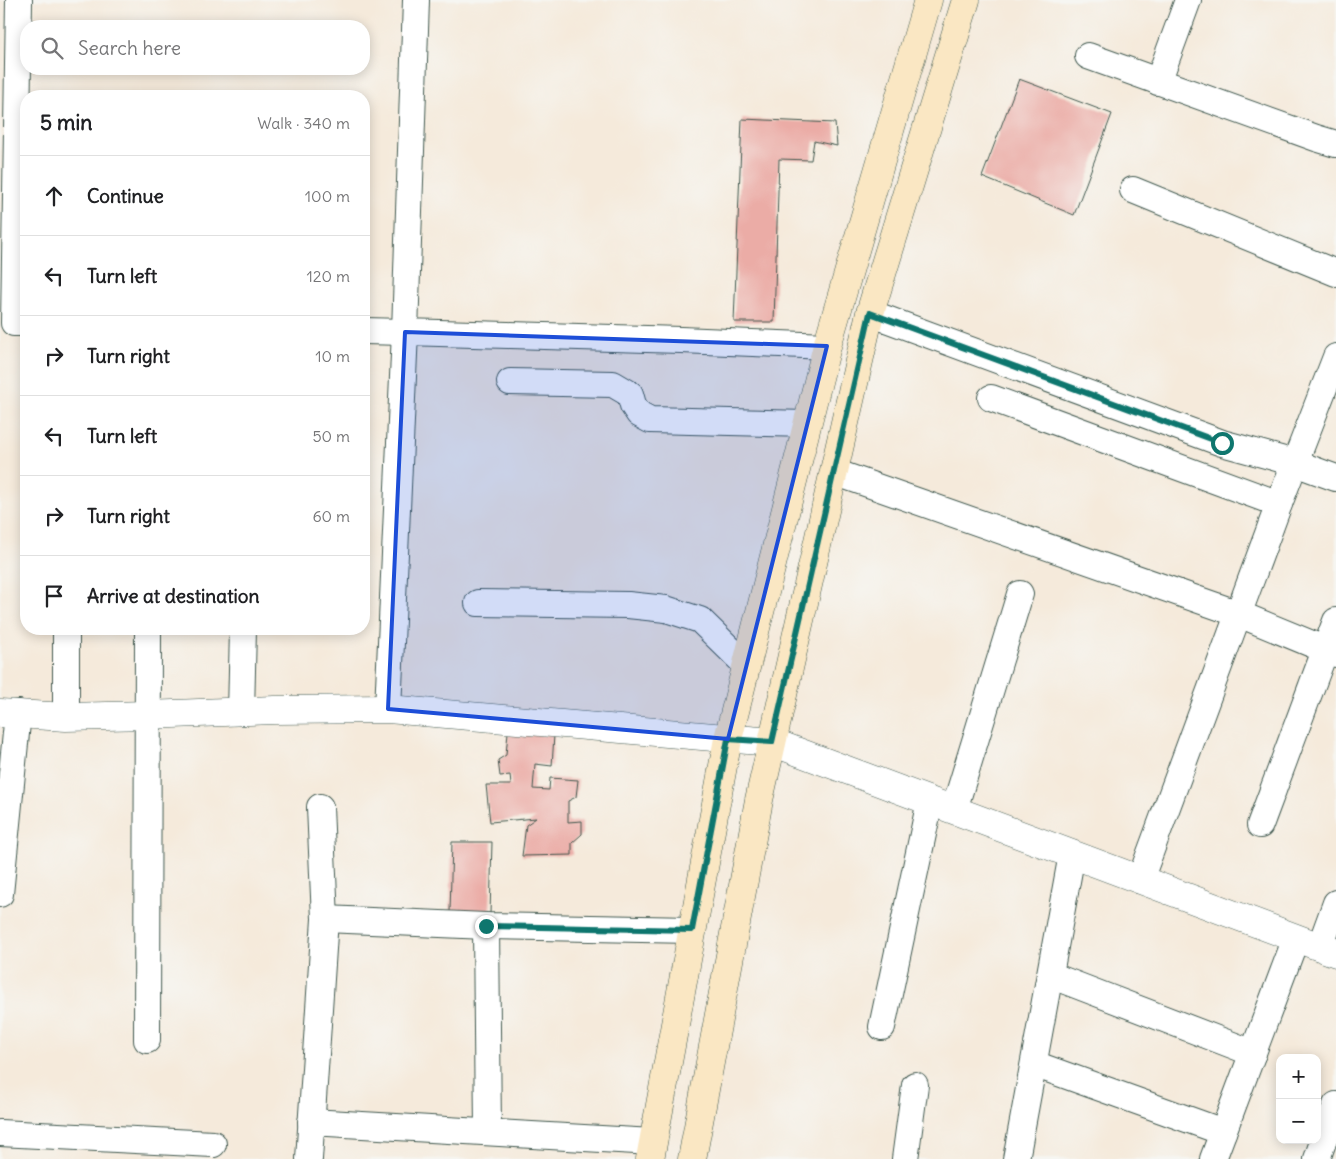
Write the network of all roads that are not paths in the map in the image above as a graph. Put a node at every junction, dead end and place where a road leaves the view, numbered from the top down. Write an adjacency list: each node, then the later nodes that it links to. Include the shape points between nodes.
1 (19, 0): 12 (street, via 14,322)
2 (416, 0): 14 (street)
3 (928, 0): 15 (main road)
4 (966, 0): 11 (main road)
5 (1188, 0): 7 (street)
6 (1088, 56): 7 (street)
7 (1158, 82): 8 (street)
8 (1336, 144)
9 (1133, 190): 10 (street)
10 (1336, 273)
11 (870, 313): 20 (street, via 1222,443); 21 (main road)
12 (20, 322)
13 (370, 331): 14 (street)
14 (405, 332): 15 (street); 33 (street)
15 (828, 346): 19 (main road)
16 (1336, 357): 20 (street)
17 (510, 382): 19 (street, via 613,384 630,394 639,414 650,420)
18 (991, 398): 23 (street)
19 (807, 424): 32 (main road)
20 (1295, 463): 22 (street); 23 (street)
21 (834, 472): 26 (street); 39 (main road)
22 (1336, 478)
23 (1279, 504): 26 (street)
24 (1020, 594): 41 (street)
25 (478, 603): 32 (street, via 628,605 666,609 700,620)
26 (1239, 614): 31 (street); 44 (street)
27 (1336, 621): 31 (street)
28 (66, 635): 37 (street)
29 (148, 635): 36 (street)
30 (243, 635): 34 (street)
31 (1330, 652): 42 (street)
32 (746, 665): 38 (main road)
33 (388, 709): 34 (street); 38 (street)
34 (241, 712): 36 (street)
35 (9, 713): 37 (street); 45 (street)
36 (148, 715): 37 (street); 53 (street)
37 (66, 717)
38 (728, 739): 39 (street); 49 (main road)
39 (772, 742): 41 (street); 65 (main road)
40 (320, 806): 47 (street)
41 (942, 806): 43 (street); 52 (street)
42 (1260, 824)
43 (1072, 854): 44 (street); 51 (street)
44 (1140, 880): 50 (street)
45 (0, 894)
46 (1336, 903): 50 (street)
47 (325, 919): 48 (street); 58 (street)
48 (486, 926): 49 (street); 59 (street)
49 (692, 930): 63 (main road)
50 (1317, 946): 54 (street)
51 (1050, 975): 54 (street); 55 (street)
52 (882, 1027)
53 (147, 1040)
54 (1253, 1053): 60 (street)
55 (1034, 1064): 60 (street); 67 (street)
56 (915, 1085): 66 (street)
57 (1336, 1105): 69 (street)
58 (311, 1122): 59 (street); 64 (street)
59 (488, 1132): 63 (street)
60 (1223, 1132): 68 (street)
61 (0, 1133): 62 (street)
62 (213, 1144)
63 (651, 1150)
64 (309, 1159)
65 (692, 1159)
66 (904, 1159)
67 (1016, 1159)
68 (1213, 1159)
69 (1317, 1159)

